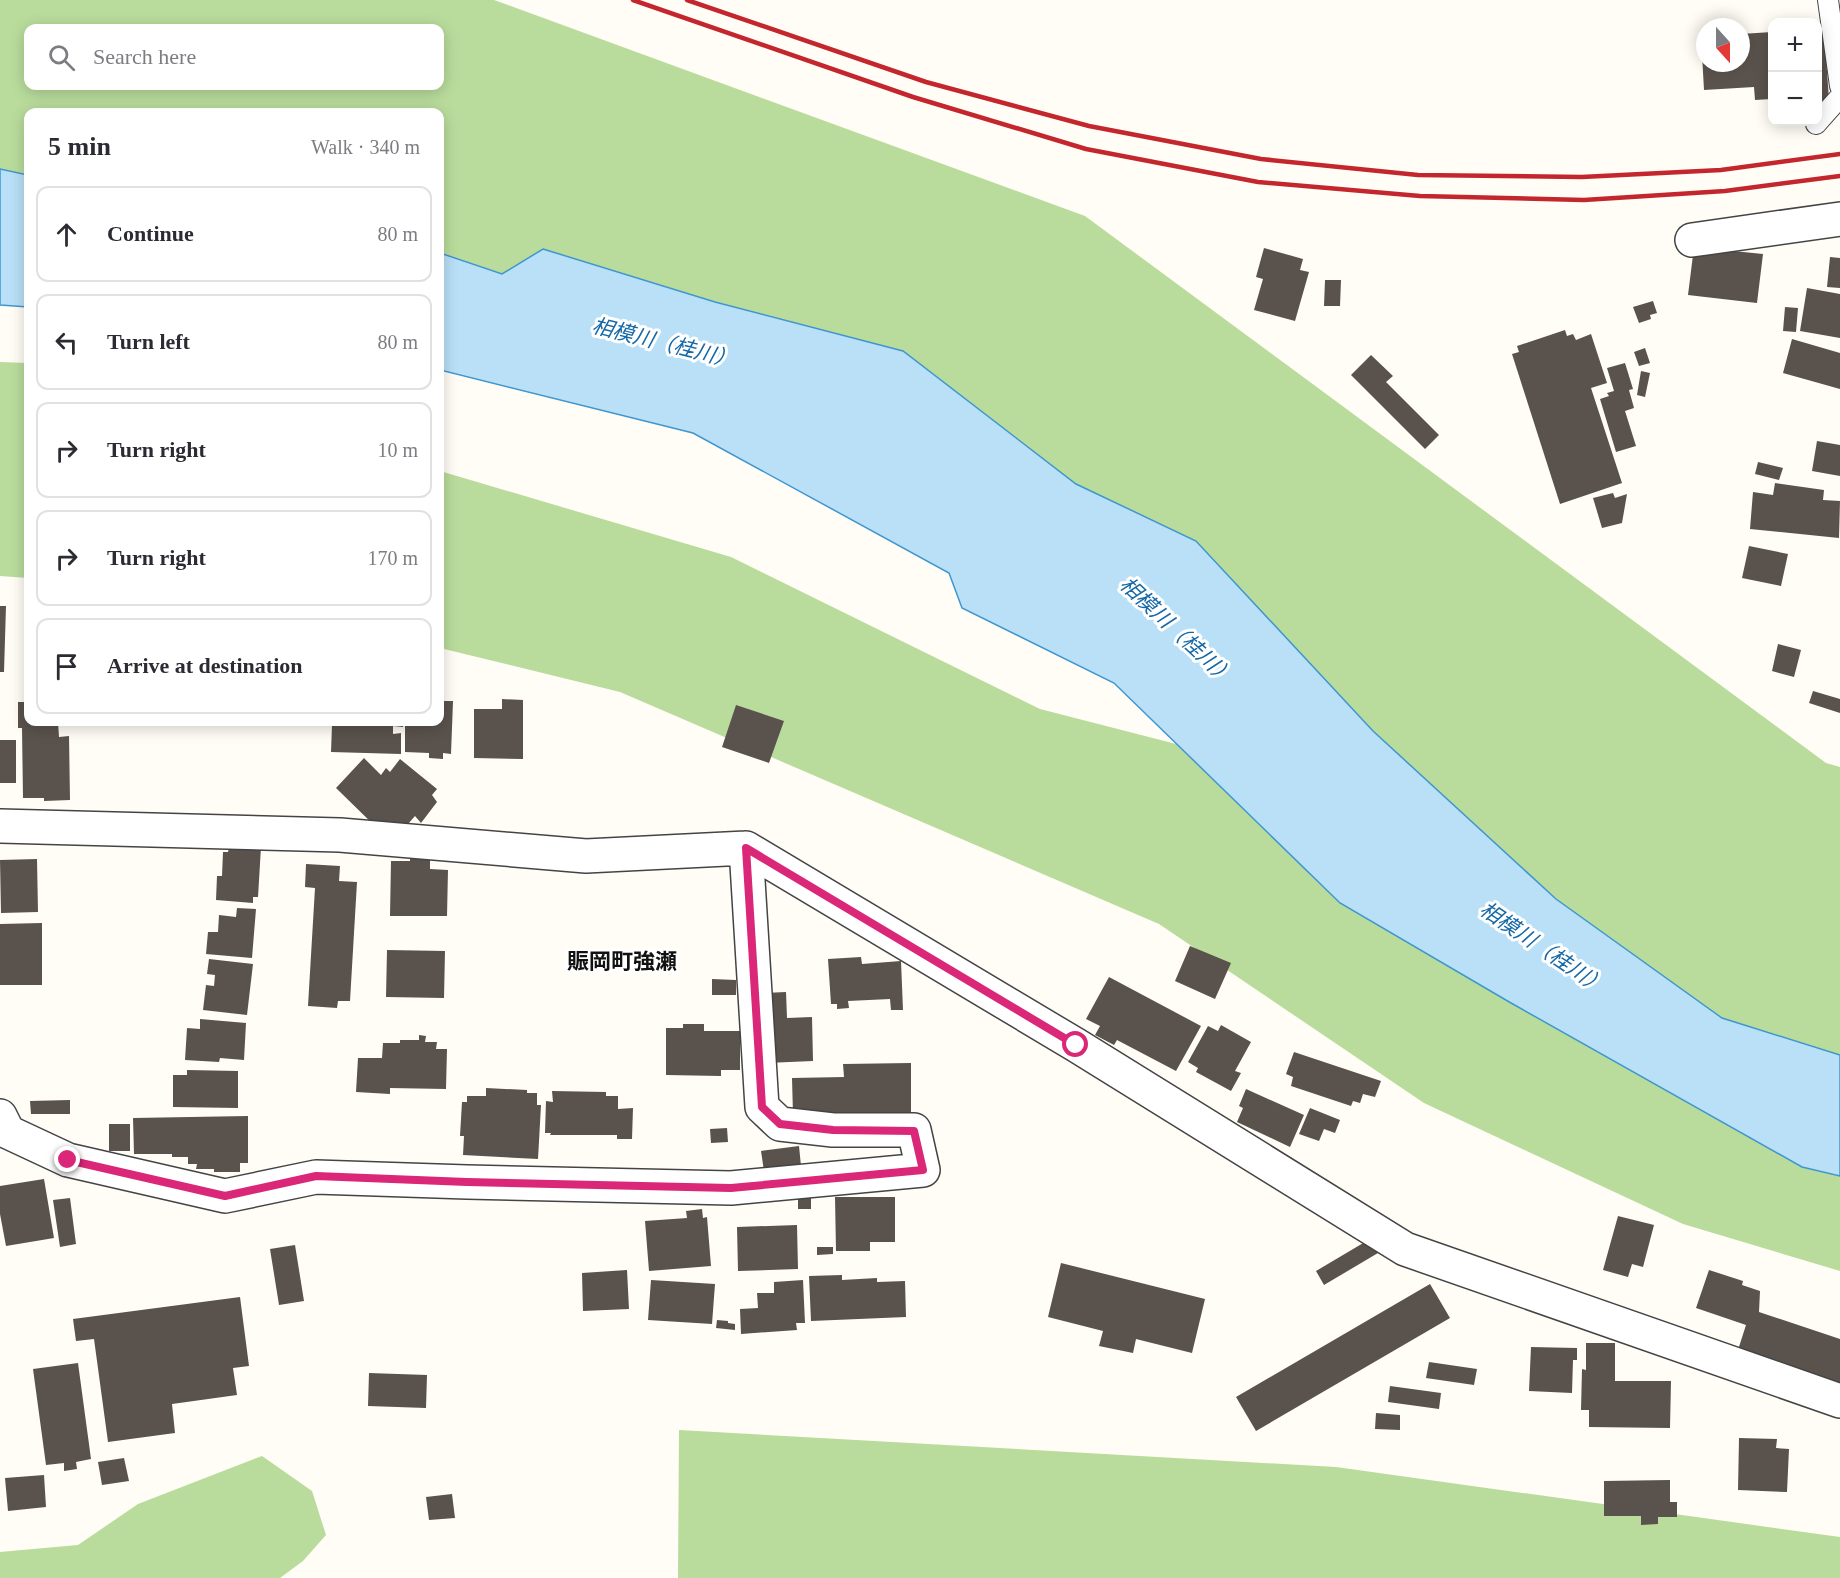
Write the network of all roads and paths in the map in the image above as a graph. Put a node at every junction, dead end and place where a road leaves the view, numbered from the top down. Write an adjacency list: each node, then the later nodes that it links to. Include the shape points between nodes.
1 (1828, 0): 2 (lane)
2 (1840, 86)
3 (1840, 97): 4 (lane)
4 (1822, 117)
5 (1840, 219): 6 (street)
6 (1692, 240)
7 (0, 826): 8 (street, via 340,835 586,856)
8 (746, 848): 9 (street, via 762,1107 780,1124 833,1130 914,1131 923,1170 731,1188 316,1176 225,1196 68,1160 8,1132); 10 (street, via 1076,1045 1405,1249)
9 (0, 1116)
10 (1840, 1401)

